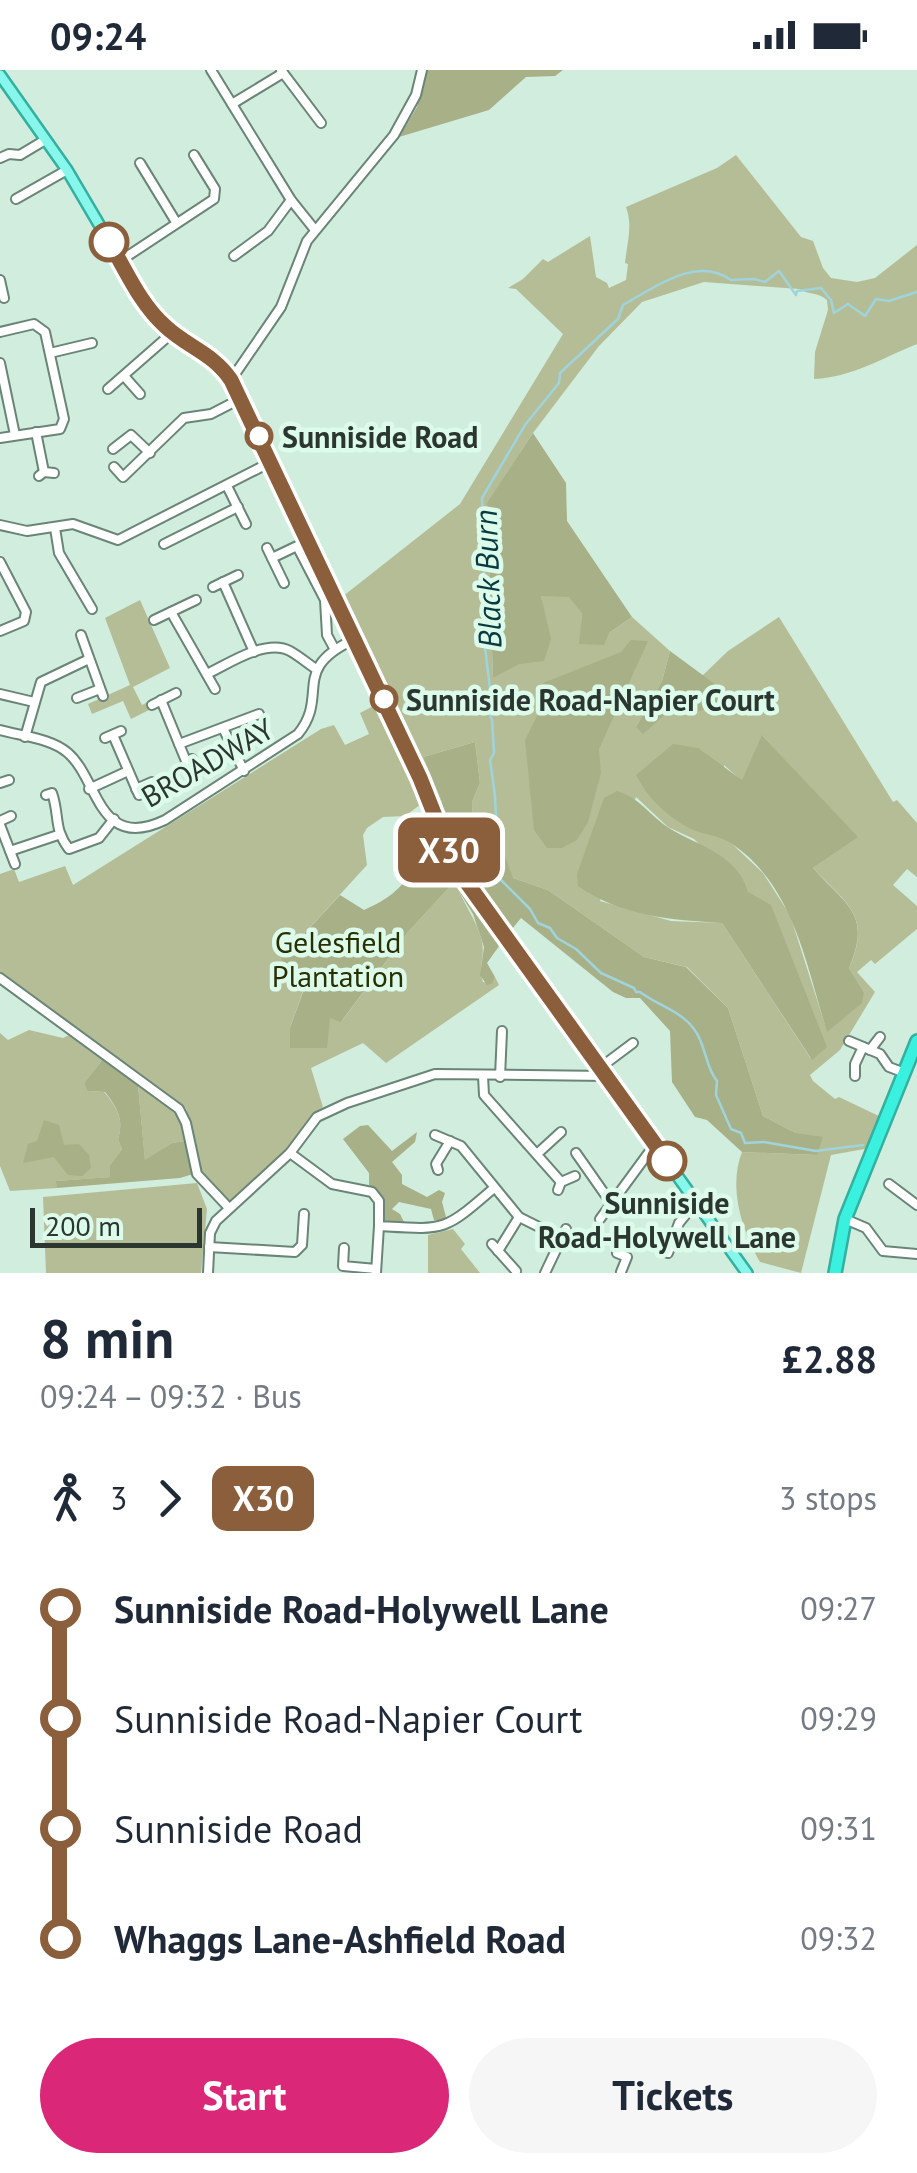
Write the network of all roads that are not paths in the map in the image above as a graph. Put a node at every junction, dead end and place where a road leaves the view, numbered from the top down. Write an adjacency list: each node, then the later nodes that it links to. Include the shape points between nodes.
1 (211, 70): 5 (street)
2 (422, 70): 15 (street, via 394,135)
3 (282, 71): 5 (street); 6 (street)
4 (0, 76): 7 (main road)
5 (232, 104): 13 (street)
6 (322, 123)
7 (45, 140): 9 (street); 11 (main road)
8 (194, 156): 14 (street, via 216,195)
9 (1, 162)
10 (140, 162): 14 (street)
11 (67, 170): 12 (street); 17 (main road)
12 (16, 200)
13 (291, 200): 15 (street); 16 (street, via 268,231)
14 (176, 222): 17 (street)
15 (315, 230): 26 (street, via 281,307)
16 (234, 256)
17 (120, 262): 21 (main road)
18 (0, 280): 19 (street)
19 (4, 298)
20 (1, 331): 23 (street, via 39,325)
21 (172, 333): 25 (street); 26 (main road, via 213,358)
22 (92, 343): 23 (street)
23 (50, 353): 30 (street, via 63,424)
24 (0, 363): 31 (street)
25 (124, 376): 27 (street); 28 (street)
26 (231, 380): 29 (main road)
27 (108, 389)
28 (139, 394)
29 (242, 398): 34 (street, via 211,414 184,418); 35 (main road)
30 (36, 432): 31 (street); 37 (street)
31 (16, 435): 32 (street)
32 (0, 438)
33 (116, 448): 34 (street, via 131,435)
34 (150, 453): 36 (street, via 123,477)
35 (269, 463): 38 (street); 57 (main road)
36 (114, 468)
37 (46, 473)
38 (227, 486): 39 (street); 42 (street, via 118,540 73,524)
39 (238, 507): 40 (street); 43 (street)
40 (246, 524)
41 (0, 525): 42 (street, via 27,532)
42 (56, 528): 52 (street, via 59,553)
43 (164, 544)
44 (267, 548): 45 (street)
45 (272, 558): 49 (street); 58 (street, via 297,546 325,600)
46 (0, 562): 55 (street, via 26,612 24,621)
47 (238, 575): 48 (street)
48 (224, 582): 50 (street); 59 (street)
49 (284, 583)
50 (213, 587)
51 (196, 600): 53 (street)
52 (92, 610)
53 (171, 612): 54 (street); 62 (street)
54 (154, 620)
55 (0, 631)
56 (81, 635): 60 (street)
57 (355, 639): 58 (street, BROADWAY); 95 (main road, via 465,880)
58 (334, 648): 61 (street, BROADWAY)
59 (254, 652): 61 (street, via 289,650); 62 (street)
60 (87, 660): 66 (street, via 101,692); 68 (street, via 46,678)
61 (316, 669): 77 (street, BROADWAY, via 304,726)
62 (207, 674): 63 (street)
63 (215, 689)
64 (176, 693): 67 (street)
65 (0, 694): 68 (street)
66 (77, 698)
67 (161, 700): 69 (street); 75 (street)
68 (34, 702): 74 (street)
69 (152, 705)
70 (259, 714): 71 (street)
71 (223, 728): 75 (street); 77 (street)
72 (0, 730): 74 (street, BROADWAY)
73 (113, 735): 78 (street)
74 (25, 737): 80 (street, BROADWAY, via 66,752)
75 (179, 744): 76 (street, via 186,761)
76 (192, 758)
77 (244, 770): 83 (street, BROADWAY, via 156,824)
78 (128, 771): 79 (street, via 137,792); 80 (street)
79 (152, 782)
80 (89, 789): 83 (street, BROADWAY)
81 (46, 795): 85 (street, via 52,793 57,807)
82 (11, 816): 84 (street)
83 (114, 819): 85 (street, via 99,838 76,848 69,849)
84 (0, 823): 86 (street)
85 (58, 834): 86 (street)
86 (10, 851): 87 (street)
87 (15, 864)
88 (0, 978): 114 (street, via 182,1112 196,1174)
89 (502, 1031): 99 (street)
90 (881, 1038): 94 (street)
91 (849, 1041): 94 (street)
92 (917, 1041): 96 (highway)
93 (633, 1043): 95 (street)
94 (866, 1049): 96 (street); 98 (street)
95 (604, 1072): 99 (street); 103 (main road)
96 (905, 1073): 118 (highway)
97 (484, 1076): 99 (street); 104 (street, via 426,1075 347,1103 317,1117); 106 (street, via 484,1095)
98 (854, 1076)
99 (500, 1077)
100 (561, 1132): 106 (street)
101 (435, 1136): 102 (street)
102 (450, 1141): 107 (street); 109 (street, via 462,1146)
103 (655, 1144): 111 (main road); 112 (street)
104 (290, 1153): 114 (street); 119 (street, via 332,1184 372,1192)
105 (576, 1153): 112 (street)
106 (537, 1154): 108 (street, via 560,1186)
107 (438, 1170)
108 (575, 1176)
109 (494, 1188): 116 (street); 119 (street, via 437,1228)
110 (891, 1190): 113 (street)
111 (696, 1202): 120 (street); 132 (main road)
112 (610, 1203): 117 (street)
113 (917, 1205)
114 (228, 1208): 122 (street, via 212,1227)
115 (304, 1214): 122 (street, via 296,1252)
116 (519, 1217): 128 (street, via 495,1248); 130 (street, via 564,1234)
117 (600, 1219)
118 (844, 1219): 126 (street, via 866,1228 883,1252); 133 (highway)
119 (379, 1226): 127 (street)
120 (674, 1240): 121 (street); 125 (street)
121 (684, 1245)
122 (209, 1247): 129 (street)
123 (344, 1248): 127 (street, via 343,1266)
124 (616, 1253): 131 (street, via 627,1257)
125 (668, 1254)
126 (917, 1254)
127 (376, 1271)
128 (516, 1271)
129 (208, 1273)
130 (546, 1273)
131 (622, 1273)
132 (746, 1273)
133 (835, 1273)

